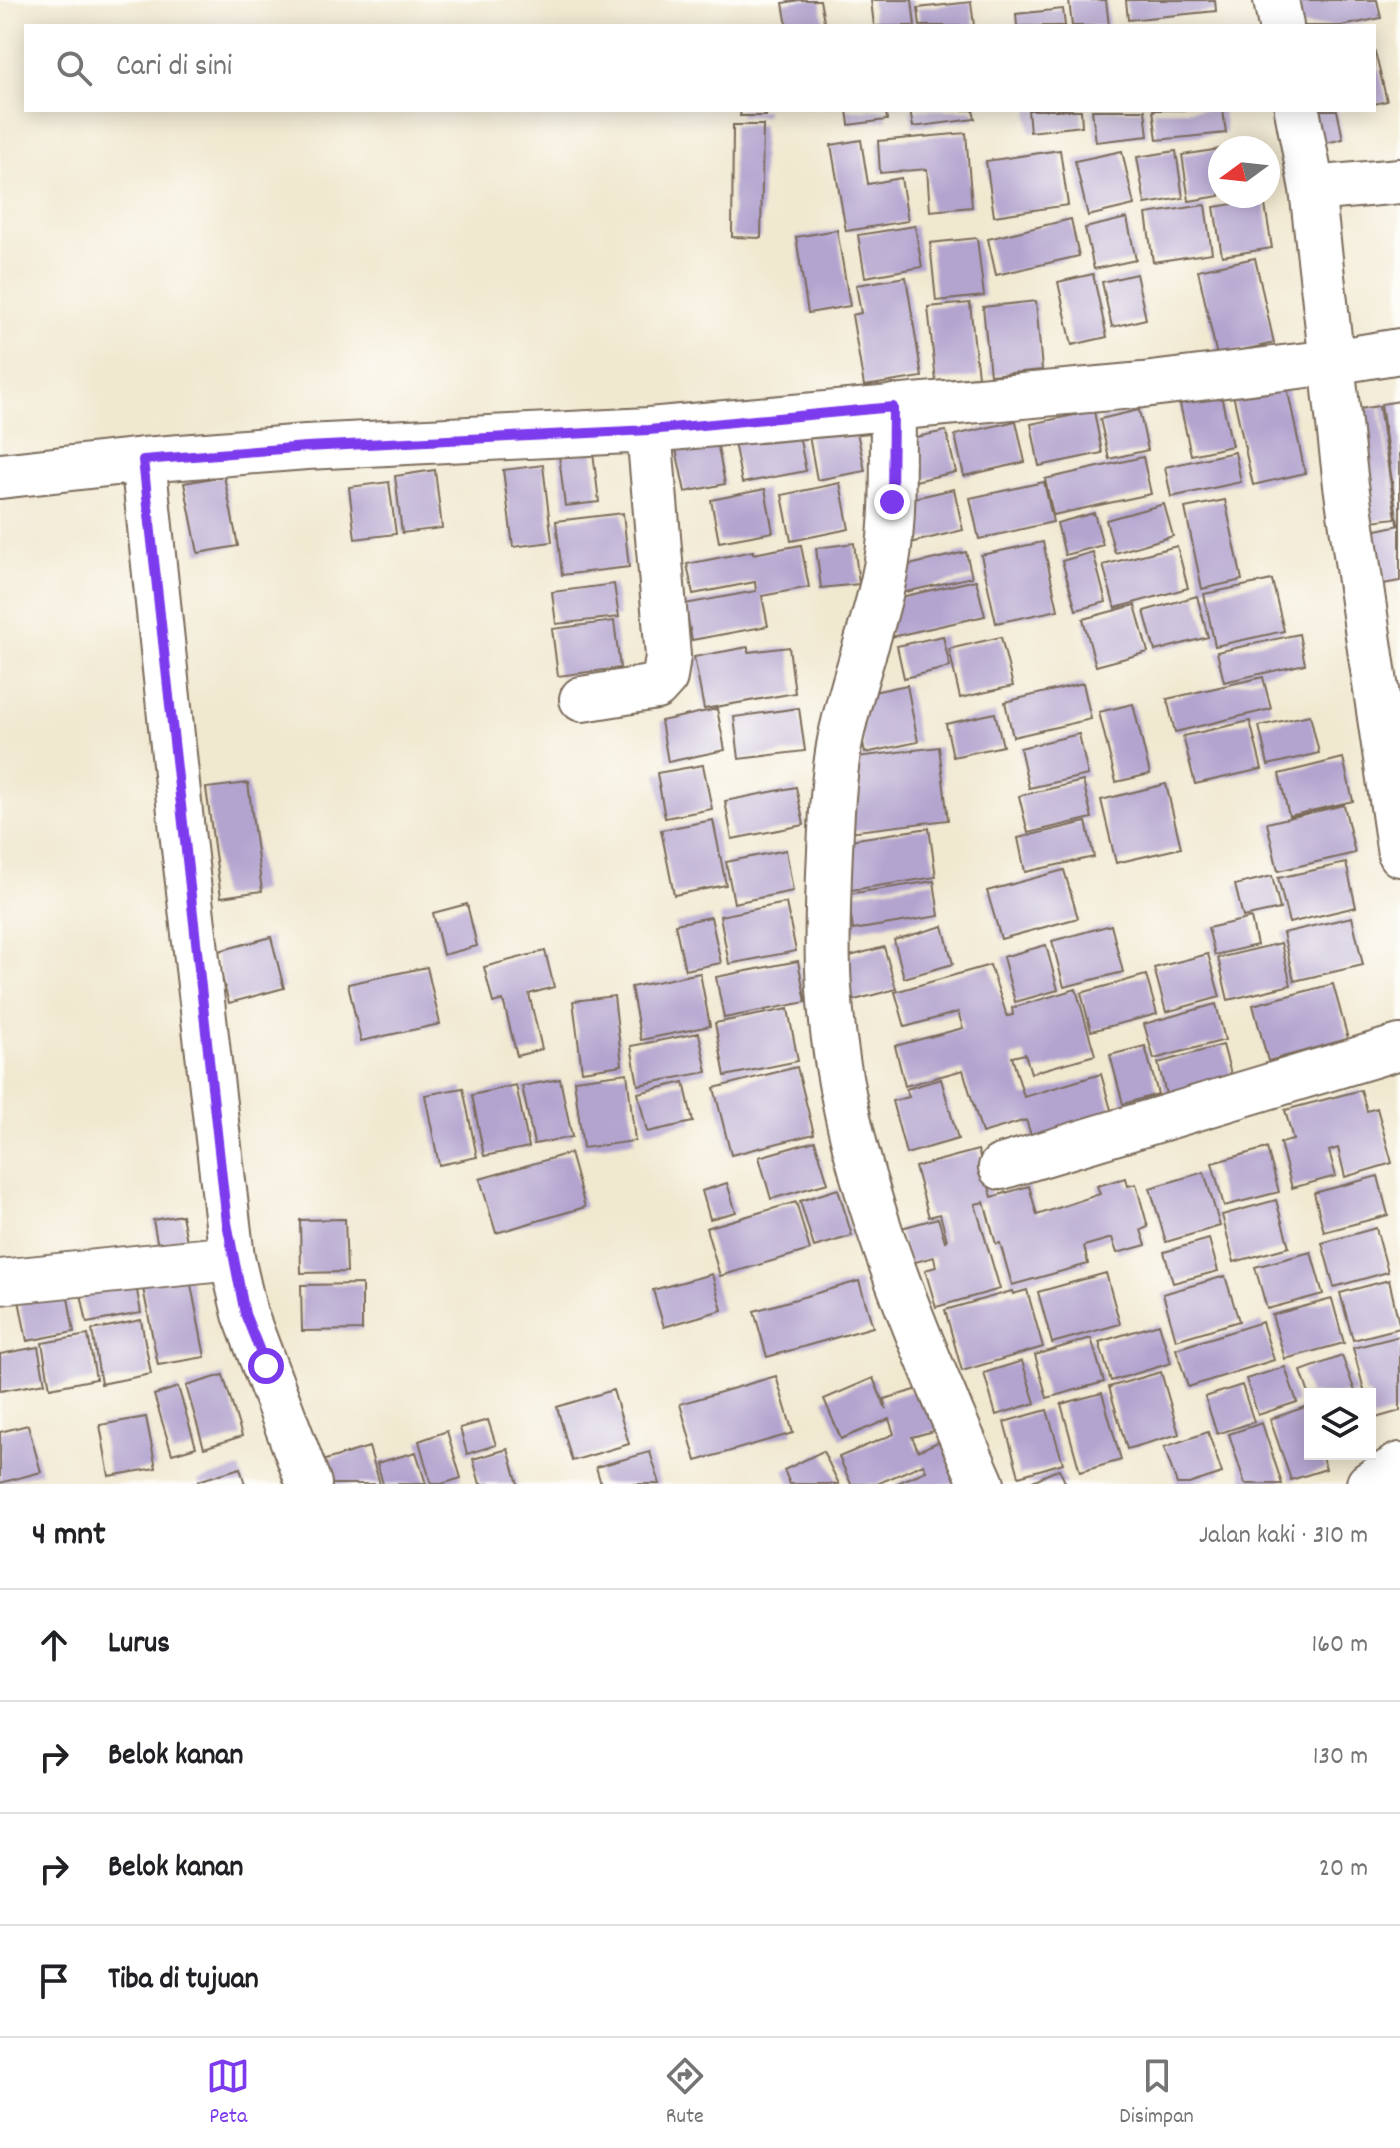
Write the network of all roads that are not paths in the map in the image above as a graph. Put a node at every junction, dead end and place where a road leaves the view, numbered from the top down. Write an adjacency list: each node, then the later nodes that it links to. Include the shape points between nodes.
1 (1276, 0): 2 (street)
2 (1281, 24)
3 (1297, 112): 5 (street)
4 (1400, 181): 5 (street)
5 (1312, 189): 7 (street)
6 (1400, 351): 7 (street)
7 (1332, 362): 8 (street); 13 (street)
8 (893, 407): 9 (street); 20 (street, via 892,502 883,581 839,747 831,829 829,990 842,1089 873,1212 907,1310)
9 (649, 430): 10 (street); 12 (street, via 668,656 665,677 656,687)
10 (143, 460): 11 (street); 16 (street)
11 (0, 476)
12 (582, 699)
13 (1400, 854)
14 (1400, 1047): 15 (street)
15 (1001, 1167)
16 (232, 1258): 17 (street); 19 (street, via 245,1314)
17 (0, 1282)
18 (1400, 1465): 21 (street)
19 (309, 1484)
20 (982, 1484)
21 (1369, 1484)

